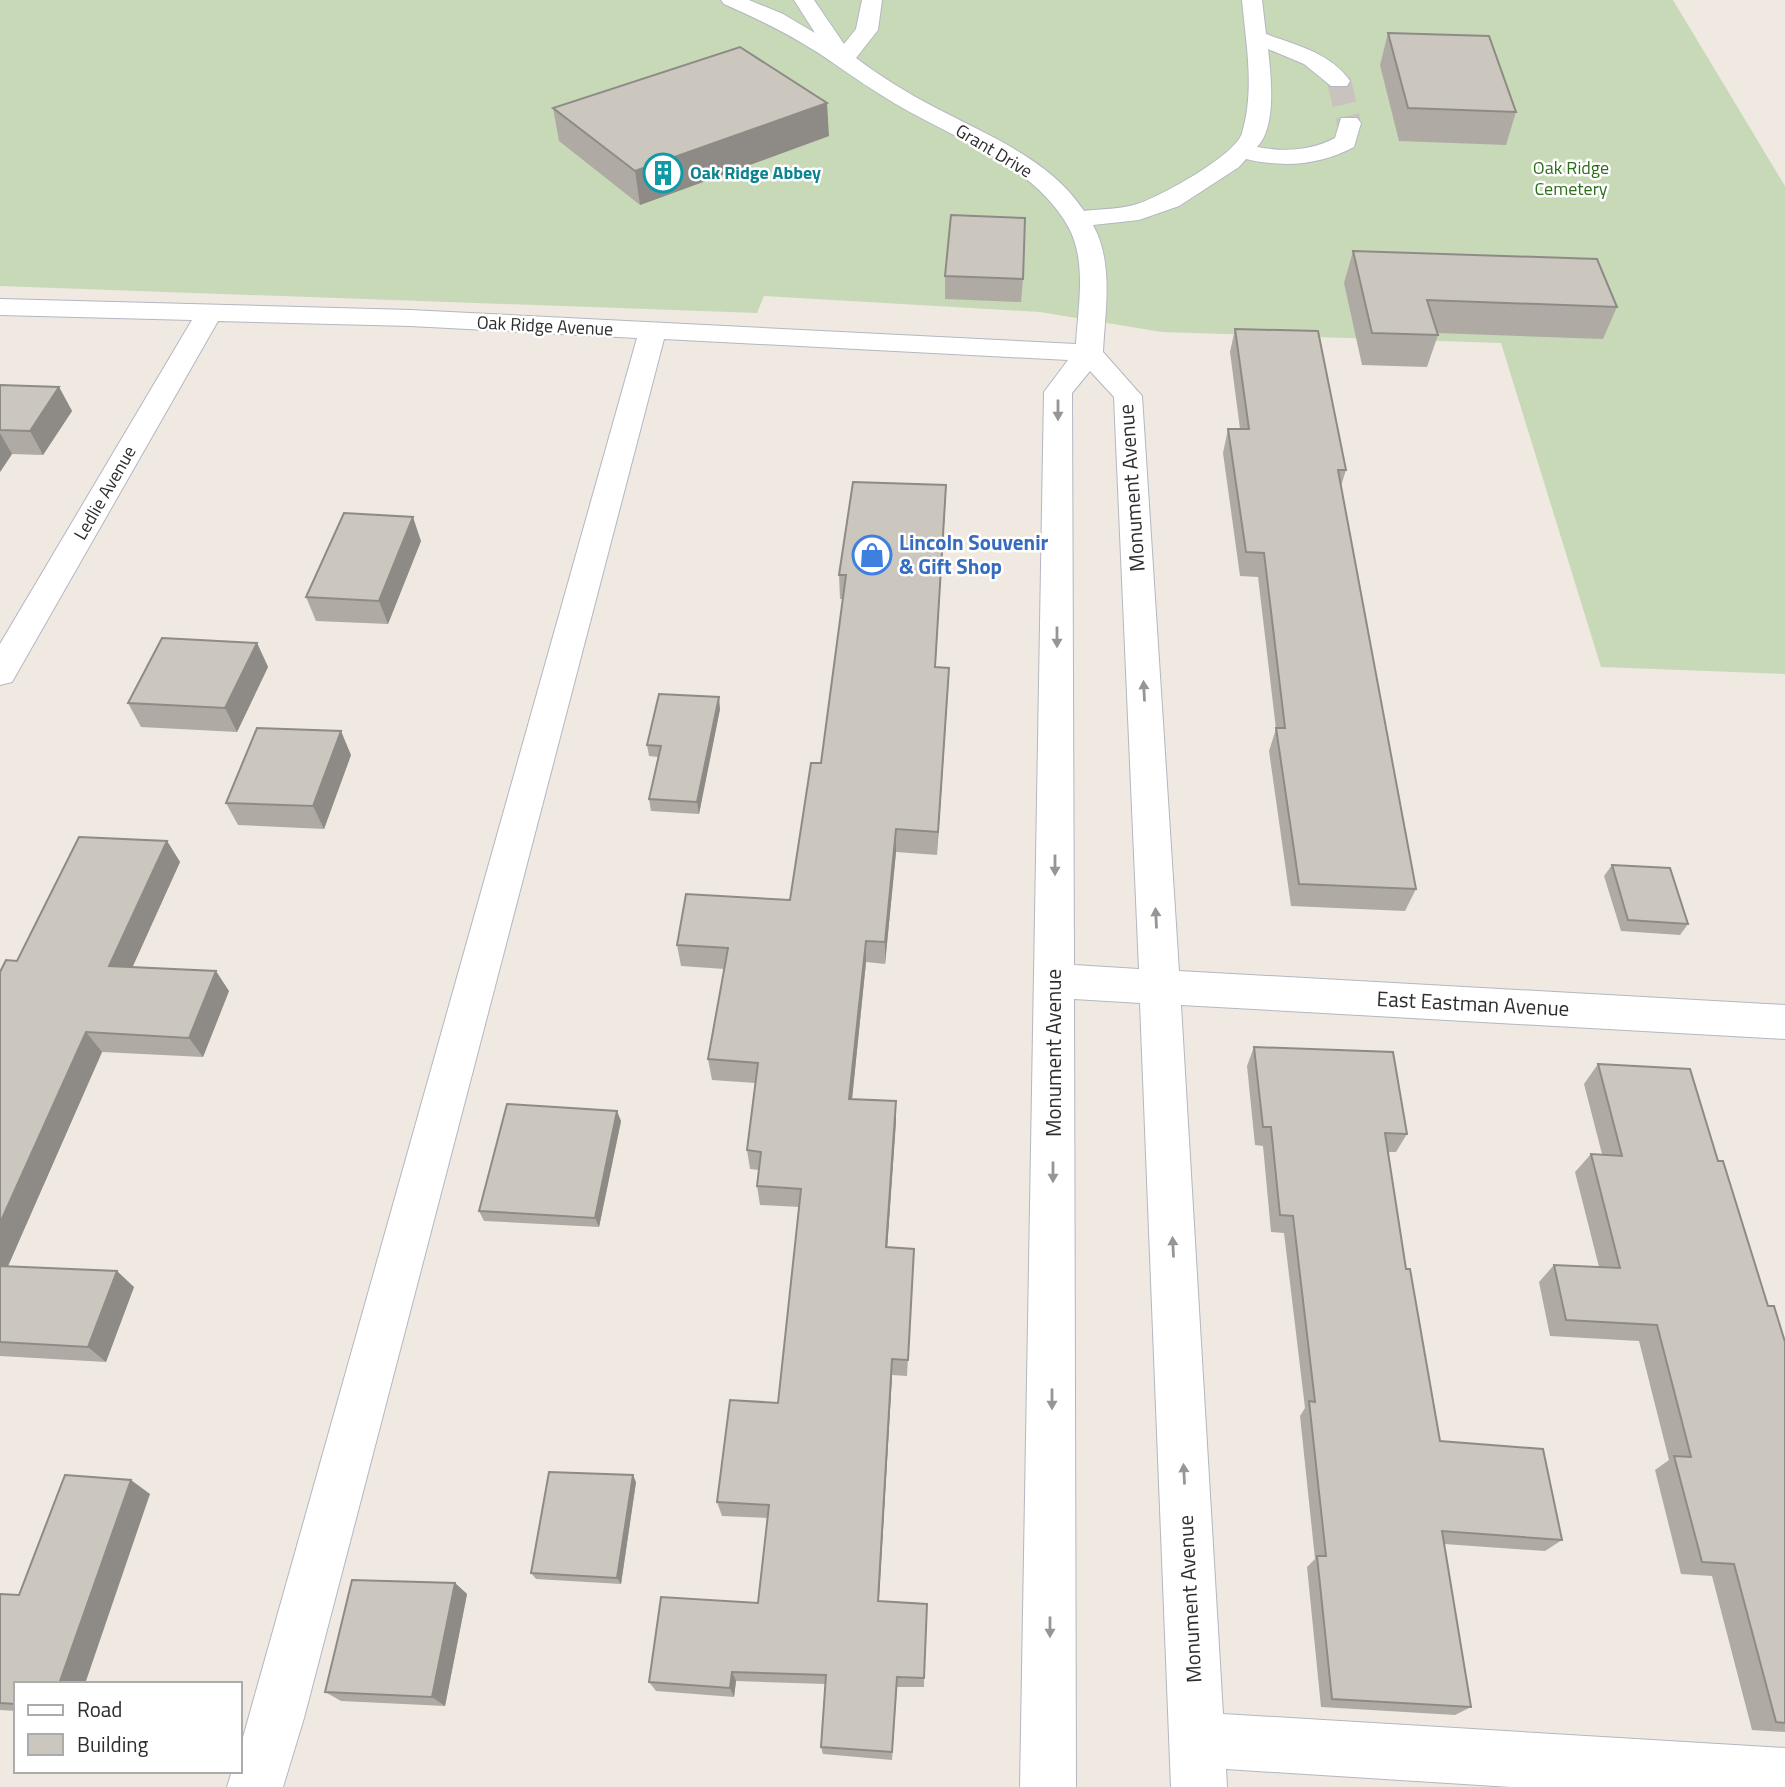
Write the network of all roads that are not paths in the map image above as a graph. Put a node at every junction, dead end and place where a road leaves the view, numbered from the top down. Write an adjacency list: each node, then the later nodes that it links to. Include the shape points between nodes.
1 (732, 0): 6 (street)
2 (804, 0): 6 (street)
3 (872, 0): 6 (street, via 867,30)
4 (1252, 0): 5 (street)
5 (1255, 37): 7 (street, via 1319,64); 9 (street, via 1261,89 1253,138)
6 (843, 59): 10 (street, Grant Drive, via 874,83 1026,167 1051,187)
7 (1339, 81)
8 (1349, 123): 9 (street, via 1346,142 1330,152 1298,159)
9 (1240, 151): 10 (street, via 1170,201 1139,212)
10 (1076, 220): 14 (street, Grant Drive, via 1084,231 1091,259)
11 (0, 307): 12 (street, Oak Ridge Avenue)
12 (210, 312): 13 (street, Oak Ridge Avenue); 15 (street, Ledlie Avenue)
13 (652, 332): 14 (street, Oak Ridge Avenue); 21 (street)
14 (1089, 353): 16 (street, Monument Avenue, one-way to 16, via 1058,392); 17 (street, Monument Avenue, one-way to 14, via 1128,396)
15 (0, 673)
16 (1055, 981): 17 (street, East Eastman Avenue); 22 (street, Monument Avenue, one-way to 22)
17 (1160, 986): 18 (street, East Eastman Avenue); 19 (street, Monument Avenue, one-way to 17)
18 (1785, 1022)
19 (1197, 1764): 20 (street)
20 (1785, 1776)
21 (255, 1787)
22 (1048, 1787)

